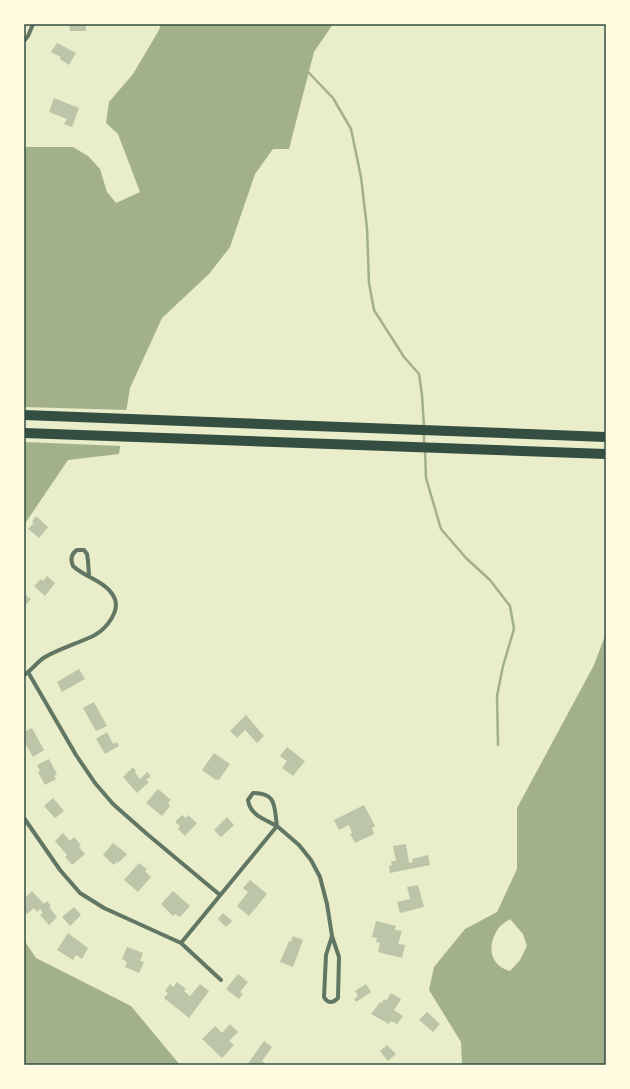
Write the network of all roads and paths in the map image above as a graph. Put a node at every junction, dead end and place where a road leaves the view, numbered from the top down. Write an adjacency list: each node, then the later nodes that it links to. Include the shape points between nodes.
1 (33, 24): 2 (street)
2 (24, 41)
3 (24, 415): 5 (highway)
4 (24, 433): 6 (highway)
5 (606, 437)
6 (606, 454)
7 (89, 576): 7 (street, via 75,568 71,562 72,555 77,550 84,550 87,554); 8 (street, via 109,590 114,597 114,614 107,625 97,634 44,657)
8 (26, 674): 11 (street, via 76,755 113,804)
9 (24, 818): 13 (street, via 60,870 80,893 104,908)
10 (277, 826): 10 (street, via 255,814 249,807 248,800 253,793 270,796 274,802); 11 (street); 12 (street, via 311,860 320,877)
11 (220, 895): 13 (street)
12 (332, 936): 12 (street, via 339,957 338,998 330,1003 324,997 326,955)
13 (181, 943): 14 (street)
14 (221, 980)

